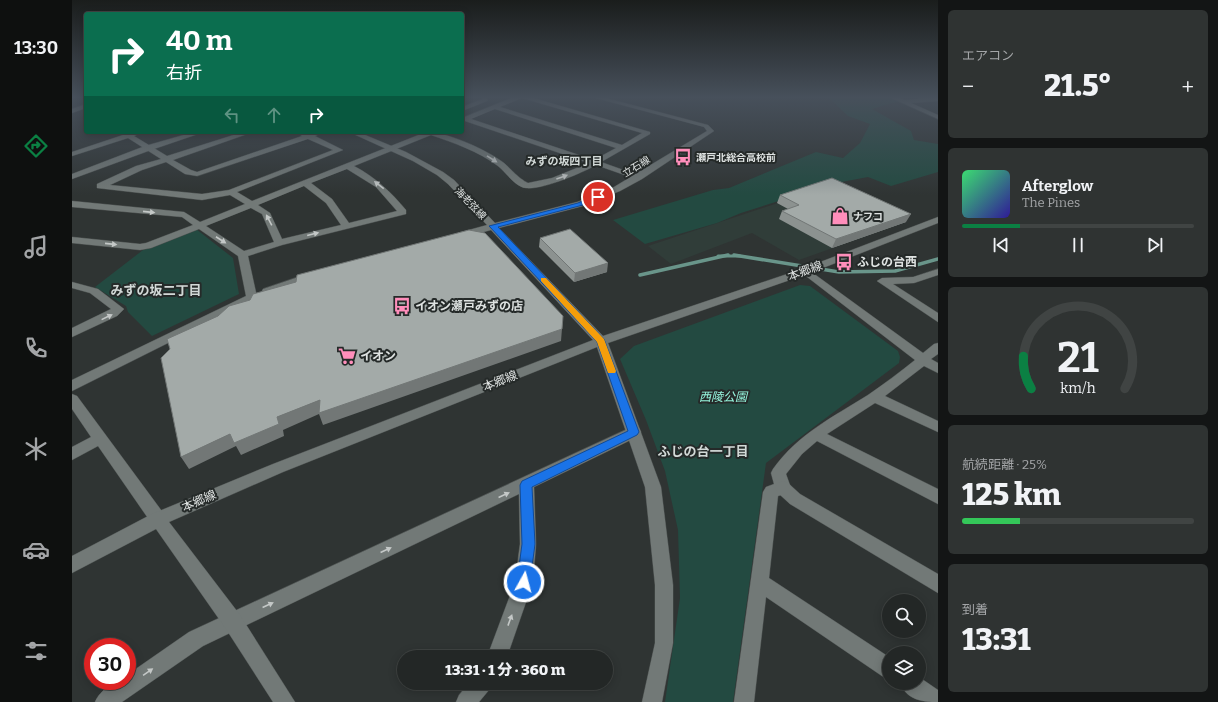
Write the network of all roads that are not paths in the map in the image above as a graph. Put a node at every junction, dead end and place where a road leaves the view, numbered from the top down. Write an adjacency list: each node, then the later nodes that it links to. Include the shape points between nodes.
1 (495, 130): 20 (street)
2 (567, 130): 15 (street)
3 (637, 130): 15 (street, via 648,133)
4 (711, 130): 23 (street, 立石線)
5 (125, 134): 16 (street); 18 (street)
6 (194, 134): 16 (street)
7 (244, 134): 19 (street)
8 (304, 134): 13 (street)
9 (314, 134): 13 (street)
10 (356, 134): 17 (street, 海老弦線)
11 (426, 134): 17 (street)
12 (436, 134): 20 (street, one-way to 20, via 482,153 526,186 554,180)
13 (308, 136): 19 (street, via 203,173 188,172); 25 (street, via 340,150)
14 (72, 146): 18 (street)
15 (622, 147): 20 (street)
16 (148, 148): 19 (street); 22 (street)
17 (390, 149): 21 (street); 33 (street, 海老弦線, via 440,173)
18 (75, 153)
19 (166, 158): 25 (street, via 100,186 202,197)
20 (595, 163): 23 (street)
21 (348, 166): 24 (street); 32 (street, one-way to 21, via 403,212 387,191 368,176)
22 (72, 177)
23 (639, 177): 33 (street, 立石線, via 580,204)
24 (305, 183): 27 (street); 32 (street, via 334,205)
25 (231, 192): 27 (street)
26 (72, 204): 28 (street)
27 (251, 204): 31 (street); 36 (street, one-way to 27, via 266,213)
28 (82, 205): 29 (street); 31 (street, one-way to 31, via 184,215)
29 (72, 211)
30 (938, 220): 38 (street, 本郷線)
31 (199, 225): 35 (street, one-way to 31, via 140,247); 37 (street, one-way to 37)
32 (346, 226): 36 (street, one-way to 32)
33 (493, 226): 34 (street, 立石線); 45 (street, 海老弦線)
34 (451, 238)
35 (72, 240)
36 (279, 243): 37 (street)
37 (244, 254): 42 (street)
38 (812, 268): 45 (street, 本郷線); 47 (street)
39 (938, 272): 43 (street, via 914,280 882,281)
40 (317, 274): 42 (street)
41 (72, 285): 44 (street, one-way to 41, via 113,314 118,309 94,291)
42 (252, 297): 49 (street)
43 (938, 318)
44 (72, 333)
45 (601, 341): 53 (street); 60 (street, 本郷線, via 278,468)
46 (938, 347): 47 (street)
47 (923, 360): 48 (street); 50 (street)
48 (938, 369)
49 (72, 386)
50 (874, 398): 52 (street); 54 (street)
51 (72, 399): 55 (street)
52 (938, 427)
53 (634, 432): 57 (street); 73 (street, via 652,487 664,585 664,643)
54 (815, 434): 58 (street, via 785,462 778,473); 59 (street)
55 (101, 438): 56 (street); 60 (street)
56 (72, 454)
57 (526, 485): 64 (street, one-way to 57); 65 (street, one-way to 57, via 524,582 528,544)
58 (783, 488): 62 (street, via 771,492); 63 (street, via 795,499)
59 (938, 497)
60 (158, 519): 61 (street, 本郷線); 64 (street)
61 (72, 565)
62 (760, 582): 66 (street); 69 (street)
63 (938, 584)
64 (233, 622): 70 (street, one-way to 64, via 196,639); 71 (street)
65 (500, 650)
66 (882, 664)
67 (476, 690): 72 (street)
68 (920, 690): 74 (street)
69 (746, 701)
70 (105, 702)
71 (285, 702)
72 (466, 702)
73 (652, 702)
74 (938, 702)

